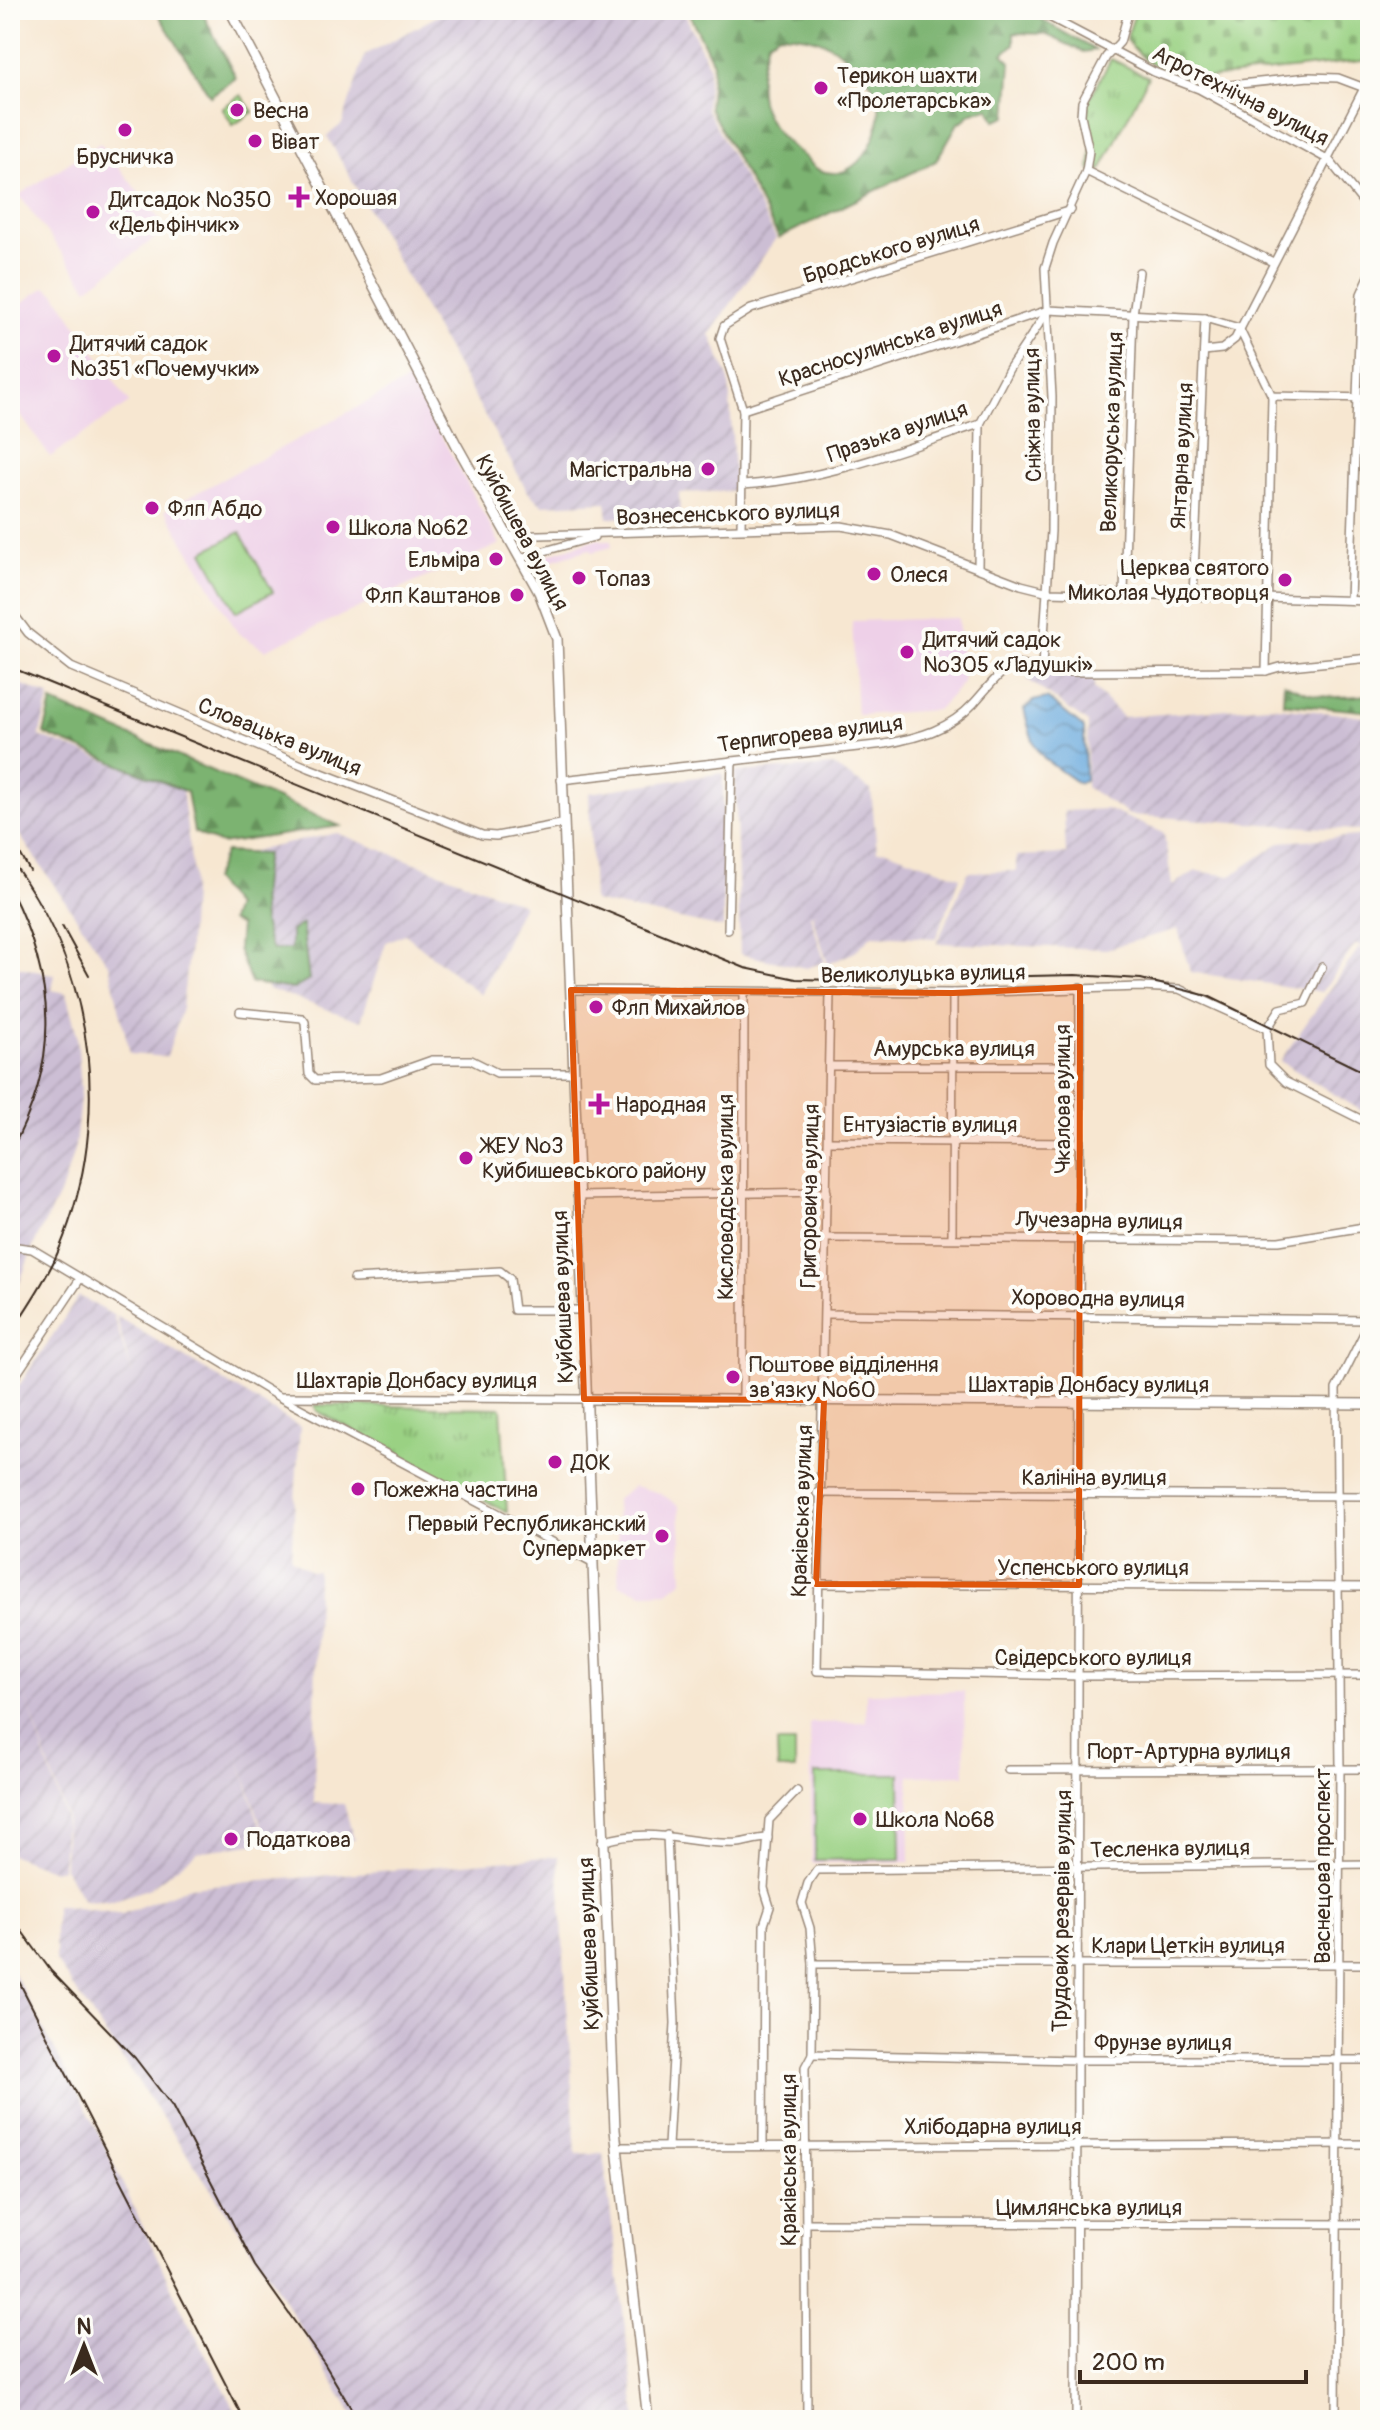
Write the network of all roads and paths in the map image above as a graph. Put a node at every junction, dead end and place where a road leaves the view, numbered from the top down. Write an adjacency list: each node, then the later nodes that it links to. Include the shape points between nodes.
1 (230, 10): 27 (main road, Куйбишева вулиця)
2 (1036, 10): 4 (street, Агротехнічна вулиця)
3 (1129, 10): 4 (street)
4 (1113, 51): 5 (street, Агротехнічна вулиця); 8 (street, via 1082,102 1089,151)
5 (1199, 89): 6 (street, via 1309,77 1338,78); 7 (street, Агротехнічна вулиця)
6 (1367, 89): 7 (street)
7 (1329, 160): 10 (street, Агротехнічна вулиця); 11 (street)
8 (1086, 171): 9 (street, Сніжна вулиця); 11 (street)
9 (1071, 210): 14 (street, Сніжна вулиця, via 1045,268); 22 (street, Бродського вулиця, via 751,309 724,326 720,338)
10 (1370, 211)
11 (1273, 262): 17 (street)
12 (1139, 272): 15 (street, Великоруська вулиця)
13 (1370, 274): 20 (street, via 1361,294)
14 (1048, 310): 15 (street); 22 (street, Красносулинська вулиця); 23 (street, Празька вулиця); 30 (street, Сніжна вулиця)
15 (1133, 314): 16 (street); 31 (street, Великоруська вулиця)
16 (1205, 318): 17 (street); 18 (street, Янтарна вулиця)
17 (1239, 328): 18 (street, via 1230,345); 19 (street)
18 (1204, 351): 32 (street, Янтарна вулиця)
19 (1272, 396): 20 (street); 33 (street)
20 (1358, 398): 21 (street); 34 (street)
21 (1370, 398)
22 (743, 410): 24 (street)
23 (980, 424): 24 (street, Празька вулиця, via 840,471); 29 (street)
24 (743, 485): 25 (street)
25 (741, 528): 26 (street, Вознесенського вулиця); 29 (street, Вознесенського вулиця, via 841,526 891,535)
26 (604, 534): 27 (street, Вознесенського вулиця); 28 (street, Вознесенського вулиця)
27 (506, 536): 28 (main road, Куйбишева вулиця)
28 (520, 558): 41 (main road, Куйбишева вулиця, via 557,639)
29 (978, 568): 30 (street, Вознесенського вулиця)
30 (1049, 592): 31 (street, Вознесенського вулиця); 38 (street, Сніжна вулиця)
31 (1124, 593): 32 (street, Вознесенського вулиця)
32 (1193, 596): 33 (street, Вознесенського вулиця)
33 (1266, 598): 34 (street, Вознесенського вулиця); 39 (street)
34 (1350, 600): 35 (street, Вознесенського вулиця)
35 (1370, 601)
36 (10, 609): 42 (street, Словацька вулиця, via 28,633 71,667 309,768 482,835)
37 (1370, 658): 39 (street, Терпигорева вулиця)
38 (1042, 666): 39 (street, Терпигорева вулиця, via 1062,672); 40 (street, Терпигорева вулиця, via 1009,666 970,707 925,736)
39 (1266, 671)
40 (732, 761): 41 (street, Терпигорева вулиця); 43 (street)
41 (561, 780): 42 (main road, Куйбишева вулиця)
42 (561, 824): 46 (main road, Куйбишева вулиця)
43 (728, 930)
44 (1322, 967): 51 (street, via 1305,1003 1280,1009)
45 (1080, 987): 49 (street, Великолуцька вулиця); 51 (street, Великолуцька вулиця, via 1179,989); 53 (street, Чкалова вулиця)
46 (571, 990): 47 (street, Великолуцька вулиця); 55 (main road, Куйбишева вулиця)
47 (744, 993): 48 (street, Великолуцька вулиця); 61 (street, Кисловодська вулиця)
48 (830, 993): 49 (street, Великолуцька вулиця); 52 (street, Григоровича вулиця)
49 (953, 993): 54 (street)
50 (240, 1012): 55 (street, via 302,1018 309,1074 315,1080 381,1078 432,1060 471,1060 497,1073)
51 (1267, 1029): 56 (street, via 1269,1065 1286,1082)
52 (829, 1066): 54 (street, Амурська вулиця); 57 (street, Григоровича вулиця)
53 (1080, 1066): 54 (street, Амурська вулиця); 59 (street, Чкалова вулиця)
54 (953, 1067): 58 (street)
55 (573, 1073): 62 (main road, Куйбишева вулиця)
56 (1370, 1124)
57 (828, 1141): 58 (street, Ентузіастів вулиця); 60 (street, Григоровича вулиця)
58 (953, 1142): 59 (street, Ентузіастів вулиця); 64 (street)
59 (1080, 1143): 65 (street, Чкалова вулиця)
60 (827, 1192): 61 (street); 66 (street, Григоровича вулиця)
61 (742, 1193): 62 (street); 77 (street, Кисловодська вулиця)
62 (576, 1196): 70 (main road, Куйбишева вулиця)
63 (1370, 1226): 65 (street, Лучезарна вулиця, via 1279,1241)
64 (952, 1237): 65 (street, Лучезарна вулиця); 66 (street, Лучезарна вулиця)
65 (1079, 1237): 72 (street, Чкалова вулиця)
66 (826, 1238): 71 (street, Григоровича вулиця)
67 (10, 1246): 68 (street, Шахтарів Донбасу вулиця, via 32,1249)
68 (80, 1279): 74 (street); 75 (street, Шахтарів Донбасу вулиця)
69 (354, 1279): 70 (street, via 508,1275 514,1310)
70 (581, 1310): 76 (main road, Куйбишева вулиця)
71 (825, 1314): 72 (street, Хороводна вулиця); 78 (street, Григоровича вулиця)
72 (1079, 1316): 73 (street, Хороводна вулиця); 79 (street, Чкалова вулиця)
73 (1370, 1320): 80 (street, Васнецова проспект, via 1336,1389)
74 (10, 1384)
75 (279, 1397): 76 (street, Шахтарів Донбасу вулиця); 86 (street, Шахтарів Донбасу вулиця)
76 (584, 1399): 77 (main road, Шахтарів Донбасу вулиця); 86 (main road, Куйбишева вулиця)
77 (743, 1400): 78 (main road, Шахтарів Донбасу вулиця)
78 (824, 1400): 79 (main road, Шахтарів Донбасу вулиця); 82 (street, Краківська вулиця)
79 (1079, 1403): 80 (main road, Шахтарів Донбасу вулиця); 83 (street, Трудових резервів вулиця)
80 (1338, 1404): 81 (main road, Шахтарів Донбасу вулиця); 84 (street, Васнецова проспект)
81 (1370, 1404)
82 (817, 1493): 83 (street, Калініна вулиця); 87 (street, Краківська вулиця)
83 (1079, 1494): 84 (street, Калініна вулиця); 88 (street, Трудових резервів вулиця)
84 (1338, 1496): 85 (street, Калініна вулиця); 89 (street, Васнецова проспект)
85 (1370, 1496)
86 (590, 1562): 102 (main road, Куйбишева вулиця)
87 (816, 1584): 88 (street, Успенського вулиця); 91 (street, Краківська вулиця)
88 (1079, 1585): 89 (street, Успенського вулиця); 94 (street, Трудових резервів вулиця)
89 (1339, 1586): 90 (street, Успенського вулиця); 92 (street, Васнецова проспект)
90 (1370, 1587)
91 (817, 1671): 94 (street, Свідерського вулиця)
92 (1340, 1675): 93 (street, Свідерського вулиця); 94 (street, Свідерського вулиця); 95 (street, Васнецова проспект)
93 (1370, 1675)
94 (1080, 1676): 98 (street, Трудових резервів вулиця)
95 (1340, 1768): 96 (street, Порт-Артурна вулиця); 98 (street, Порт-Артурна вулиця); 103 (street, Васнецова проспект)
96 (1370, 1769)
97 (1008, 1770): 98 (street, Порт-Артурна вулиця)
98 (1080, 1770): 106 (street, Трудових резервів вулиця)
99 (797, 1791): 101 (street, via 769,1820)
100 (667, 1835): 101 (street, via 740,1843); 102 (street, via 624,1835); 120 (street, via 675,2023)
101 (768, 1838): 119 (street)
102 (602, 1842): 121 (main road, Куйбишева вулиця)
103 (1339, 1864): 104 (street, Тесленка вулиця); 106 (street, Тесленка вулиця); 109 (street, Васнецова проспект)
104 (1370, 1864)
105 (827, 1867): 106 (street, Тесленка вулиця); 108 (street, Краківська вулиця, via 811,1878 802,1903)
106 (1081, 1867): 107 (street, Трудових резервів вулиця)
107 (1078, 1962): 108 (street, Клари Цеткін вулиця); 109 (street, Клари Цеткін вулиця); 112 (street, Трудових резервів вулиця)
108 (813, 1964): 111 (street, Краківська вулиця)
109 (1340, 1964): 110 (street, Клари Цеткін вулиця); 113 (street, Васнецова проспект)
110 (1370, 1964)
111 (812, 2054): 112 (street, Фрунзе вулиця); 116 (street, Краківська вулиця, via 805,2067)
112 (1077, 2060): 113 (street, Фрунзе вулиця); 115 (street, Трудових резервів вулиця)
113 (1339, 2060): 114 (street, Фрунзе вулиця); 117 (street, Васнецова проспект)
114 (1370, 2060)
115 (1077, 2143): 116 (street, Хлібодарна вулиця); 117 (street, Хлібодарна вулиця); 124 (street, Трудових резервів вулиця)
116 (804, 2144): 119 (street, Хлібодарна вулиця); 122 (street, Краківська вулиця)
117 (1339, 2144): 118 (street, Хлібодарна вулиця); 125 (street, Васнецова проспект)
118 (1370, 2144)
119 (763, 2145): 120 (street, Хлібодарна вулиця)
120 (668, 2146): 121 (street, Хлібодарна вулиця)
121 (617, 2147): 126 (main road, Куйбишева вулиця)
122 (807, 2223): 124 (street, Цимлянська вулиця); 127 (street, Краківська вулиця)
123 (1370, 2224): 125 (street, Цимлянська вулиця)
124 (1077, 2225): 125 (street, Цимлянська вулиця); 128 (street, Трудових резервів вулиця)
125 (1337, 2225): 129 (street, Васнецова проспект)
126 (648, 2420)
127 (807, 2420)
128 (1076, 2420)
129 (1336, 2420)

